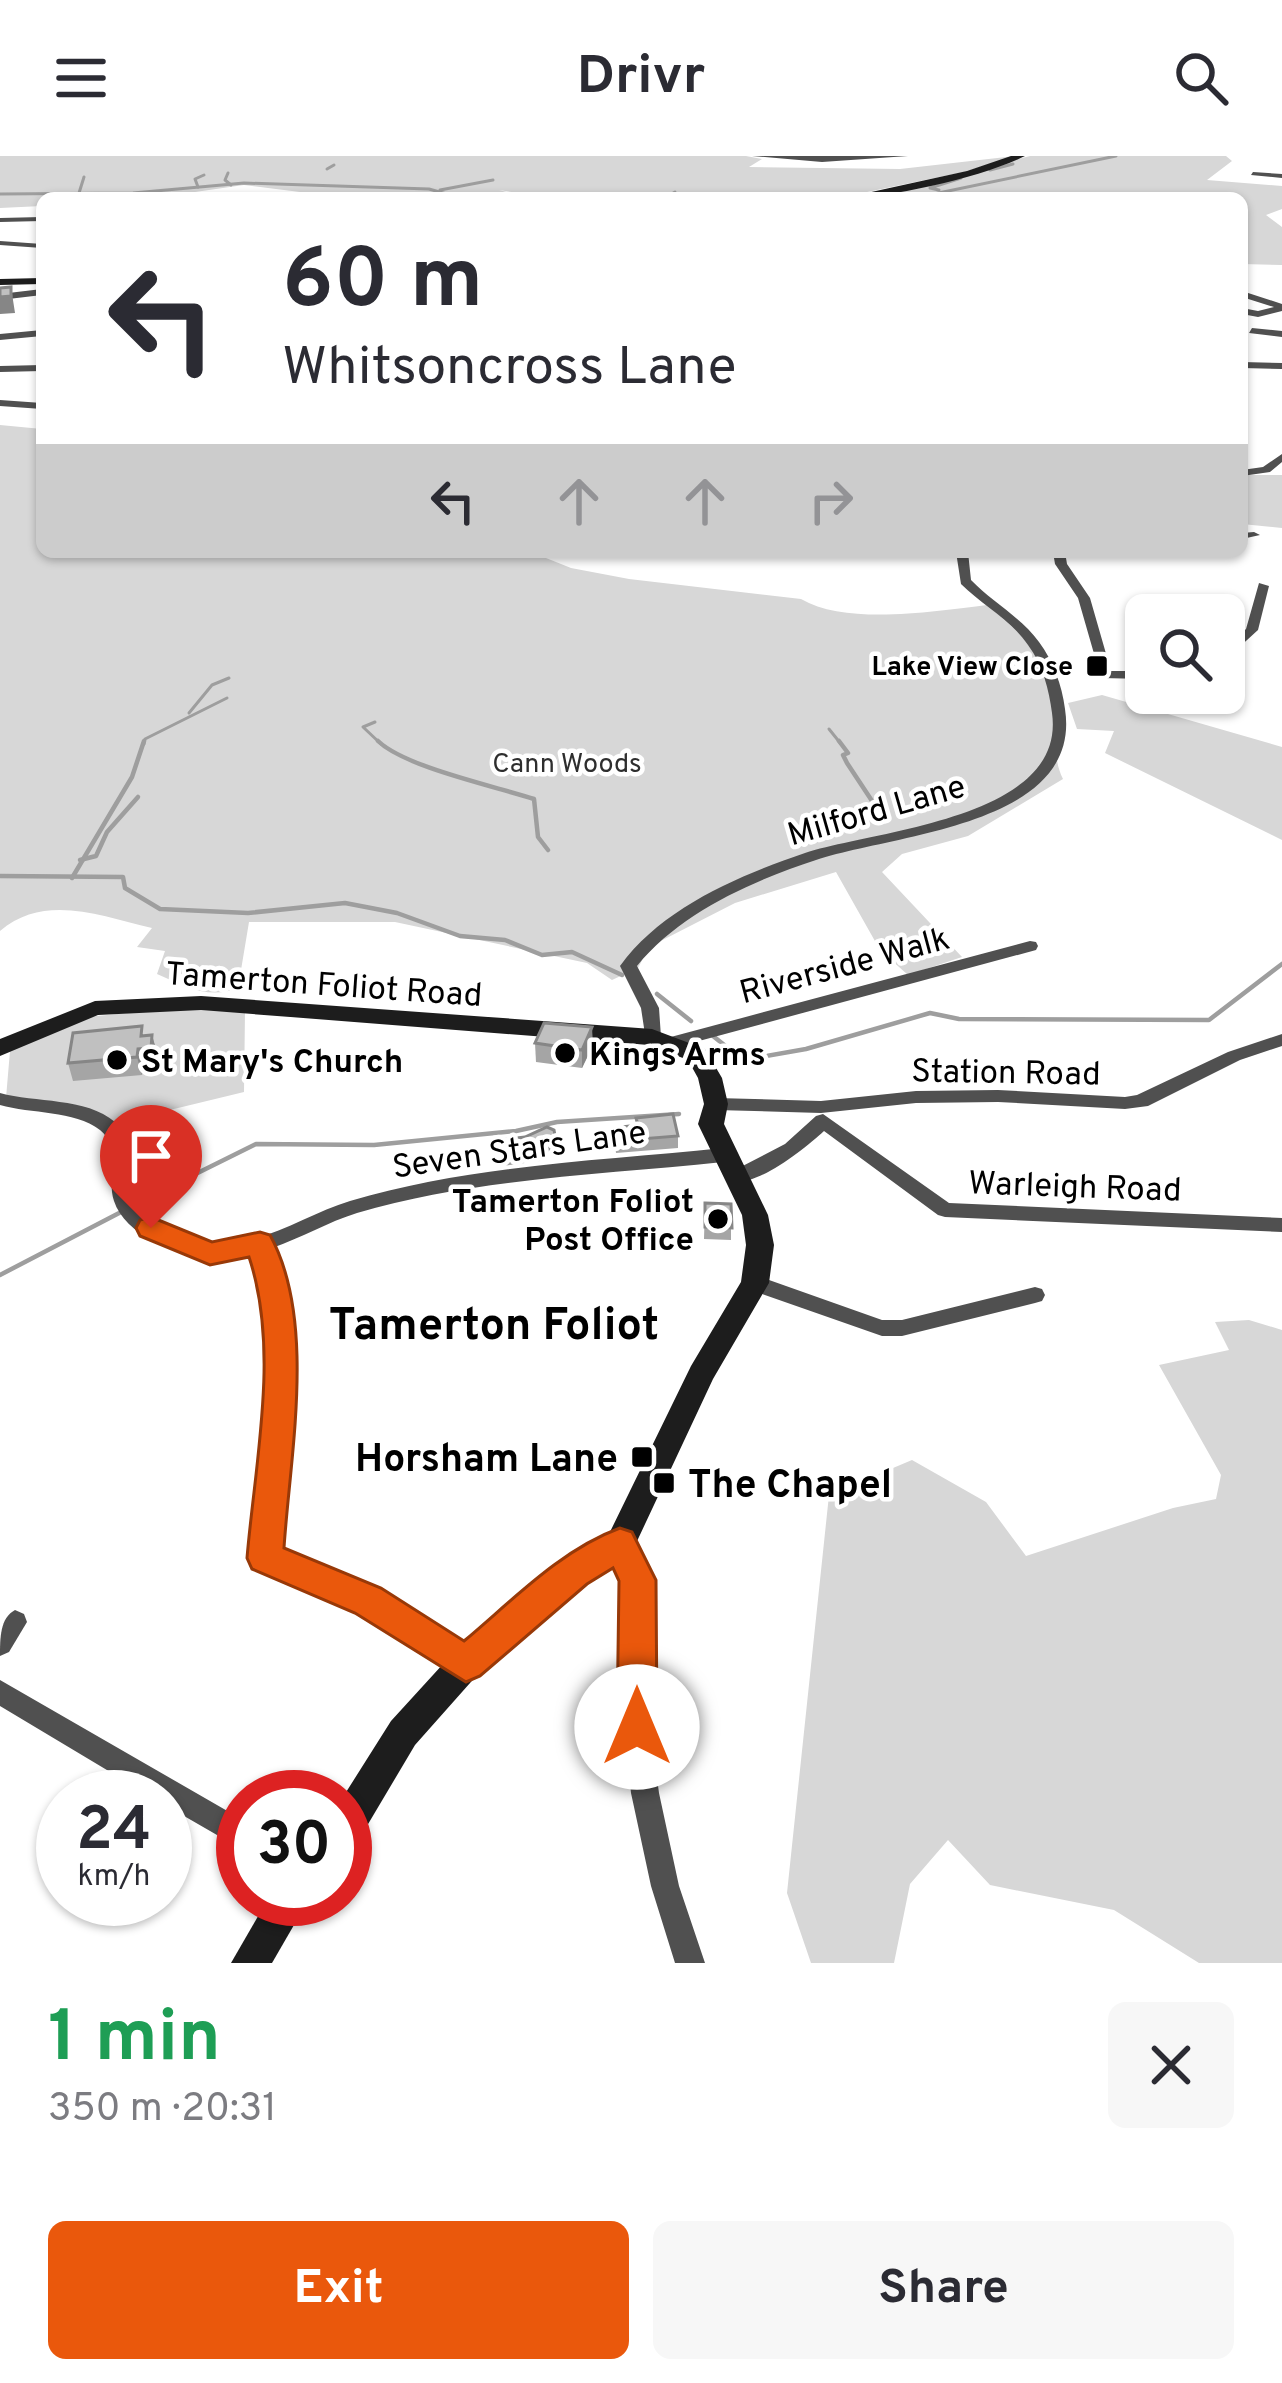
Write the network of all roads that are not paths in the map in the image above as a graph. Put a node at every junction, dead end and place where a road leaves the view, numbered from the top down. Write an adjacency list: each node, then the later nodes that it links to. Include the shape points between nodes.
1 (755, 156): 2 (street)
2 (905, 156)
3 (1020, 156): 6 (street)
4 (1253, 175): 5 (street)
5 (1282, 176)
6 (877, 192)
7 (36, 219): 8 (street)
8 (0, 220)
9 (0, 243): 10 (street)
10 (36, 246)
11 (36, 281): 12 (street)
12 (0, 282)
13 (36, 293): 15 (street)
14 (1248, 296): 16 (street)
15 (0, 297)
16 (1282, 308): 17 (street)
17 (1248, 314)
18 (36, 334): 21 (street)
19 (1282, 334): 20 (street)
20 (1259, 335)
21 (0, 337)
22 (1248, 365): 23 (street)
23 (1282, 366)
24 (36, 368): 25 (street)
25 (0, 369)
26 (0, 403): 27 (street)
27 (36, 406)
28 (1282, 457): 29 (street)
29 (1248, 472)
30 (963, 558): 36 (street, Milford Lane, via 965,581 1031,639 1051,677 1062,709 1057,761 978,814 752,877 658,937 628,966)
31 (1060, 558): 34 (street, via 1084,598 1106,675)
32 (1263, 586): 33 (street)
33 (1245, 637)
34 (1125, 675)
35 (1030, 946): 36 (street, Riverside Walk)
36 (663, 1039): 38 (street, Tamerton Foliot Road, via 201,1003 95,1008); 40 (street, via 697,1054)
37 (1282, 1040): 41 (street, Station Road, via 1141,1101 916,1097)
38 (0, 1048)
39 (0, 1099): 44 (street, Seven Stars Lane, via 99,1120 125,1162 129,1208 151,1228 210,1254)
40 (716, 1104): 41 (street, Station Road); 42 (street, via 711,1124)
41 (822, 1114): 42 (street, via 792,1148); 43 (street, Warleigh Road, via 945,1210)
42 (730, 1166): 44 (street, Seven Stars Lane, via 454,1184 350,1208); 45 (street, via 758,1230)
43 (1282, 1226)
44 (260, 1244): 48 (street, via 275,1288 280,1355 265,1558 368,1600)
45 (755, 1283): 46 (street, via 882,1328); 47 (street, via 701,1374)
46 (1035, 1295)
47 (620, 1544): 48 (street, via 574,1572); 54 (street, via 638,1580 645,1793)
48 (466, 1664): 50 (street, via 403,1733)
49 (0, 1692): 51 (street)
50 (372, 1784)
51 (216, 1820)
52 (273, 1926): 53 (street)
53 (250, 1963)
54 (690, 1963)

